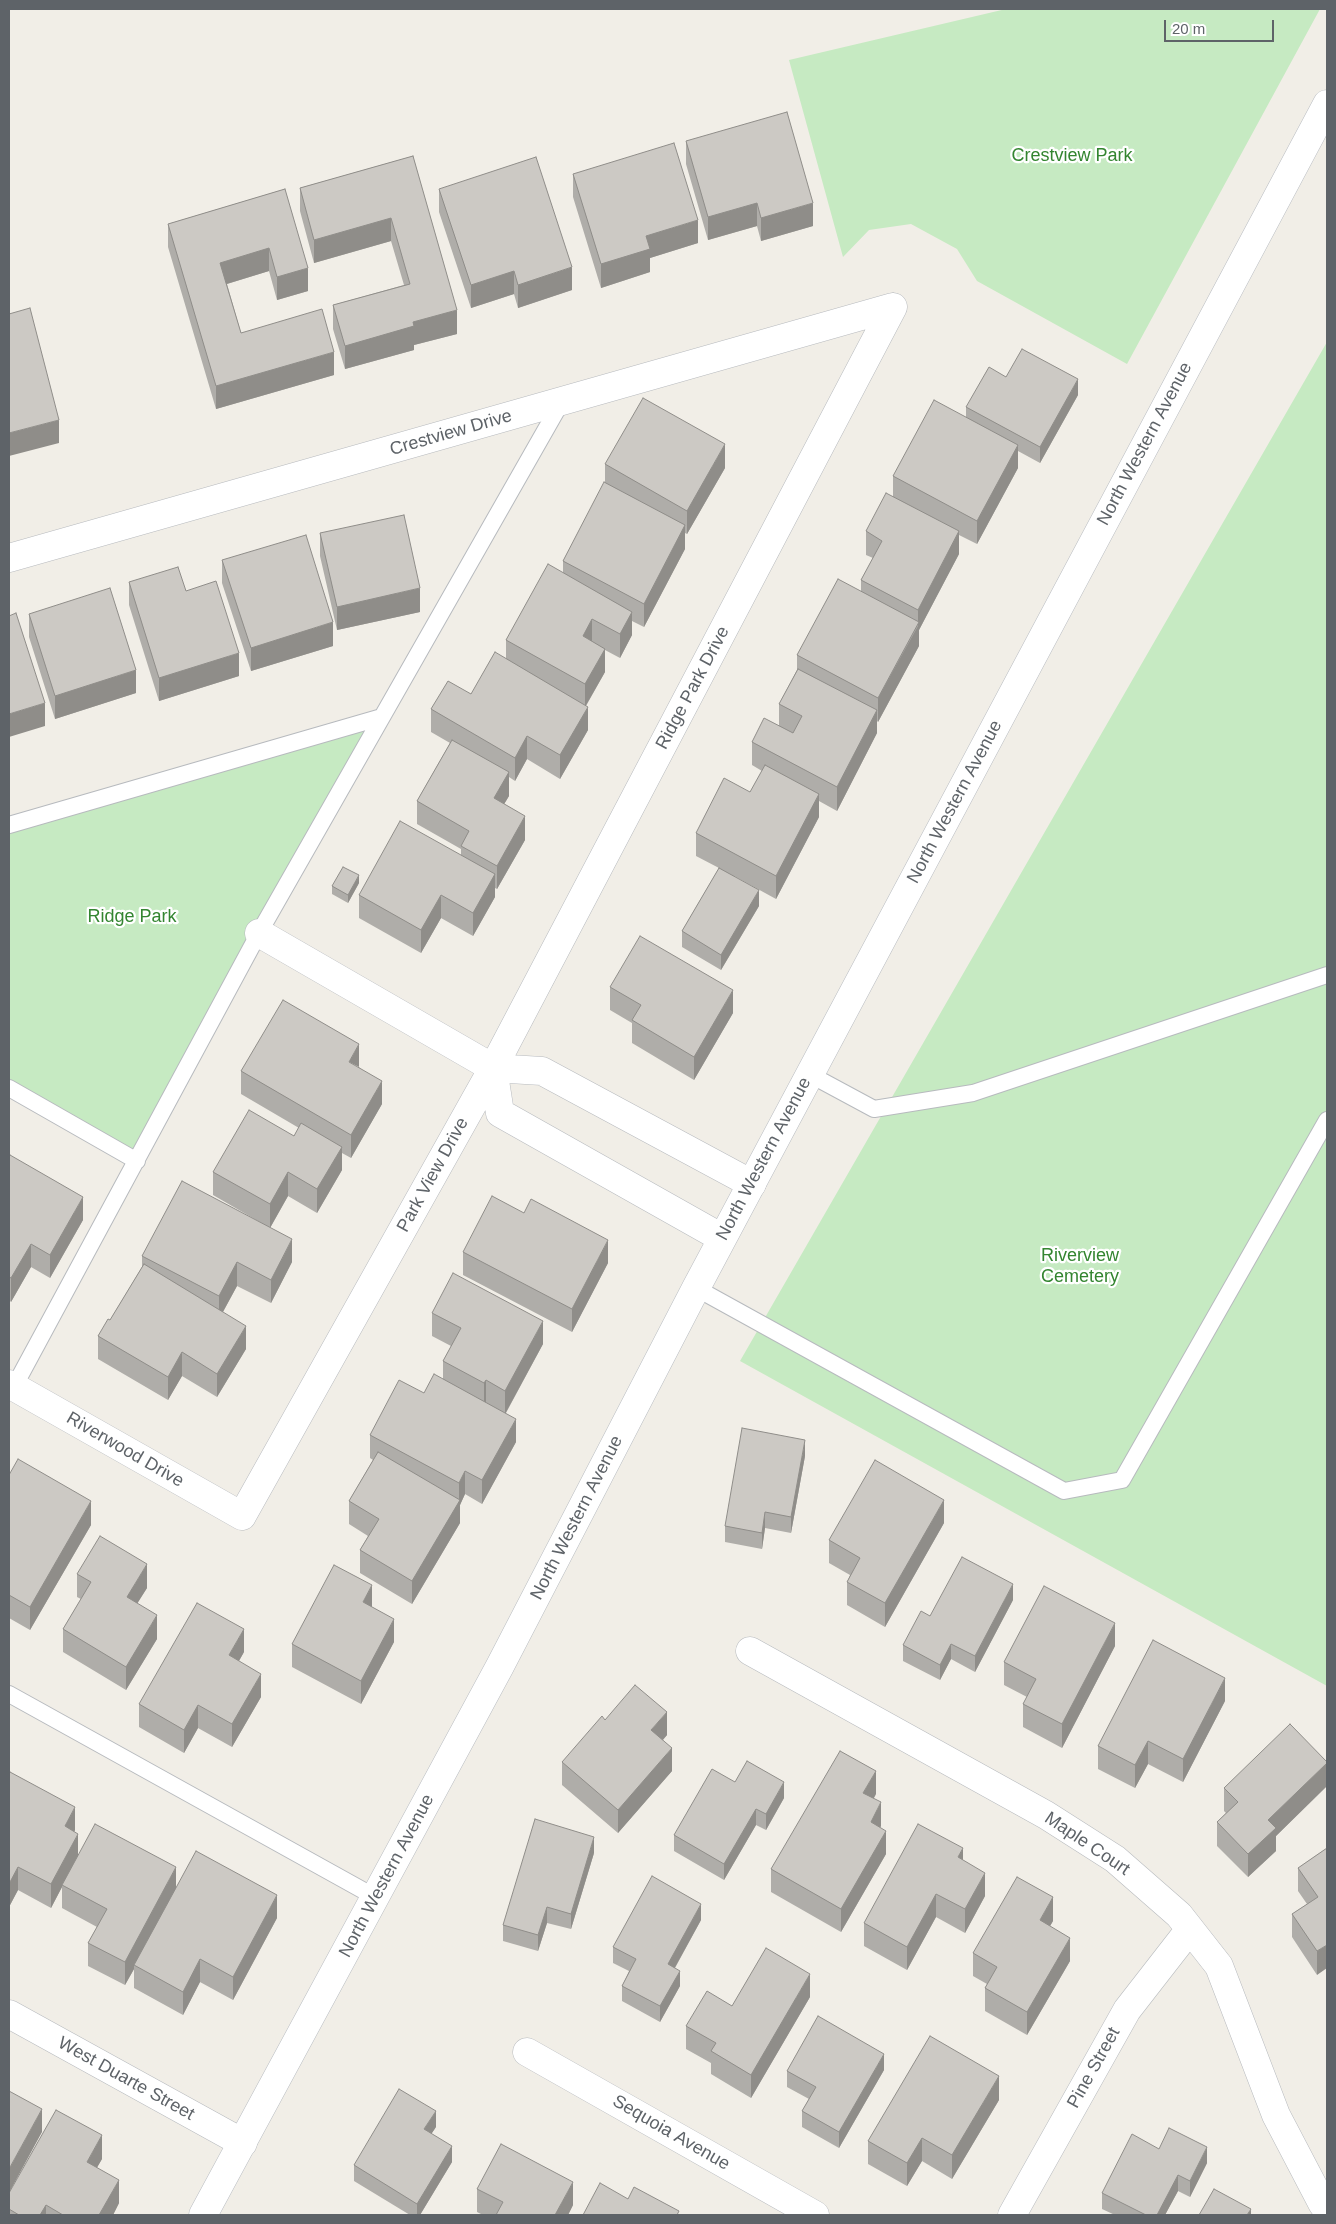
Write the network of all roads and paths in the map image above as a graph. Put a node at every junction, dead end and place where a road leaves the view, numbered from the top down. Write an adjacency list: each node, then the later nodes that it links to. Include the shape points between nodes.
1 (1327, 104): 10 (street, North Western Avenue)
2 (893, 308): 3 (street, Crestview Drive); 9 (street, Ridge Park Drive)
3 (562, 402): 4 (street, Crestview Drive); 5 (lane)
4 (9, 558)
5 (382, 717): 6 (lane); 7 (lane)
6 (9, 825)
7 (259, 933): 9 (street); 13 (lane)
8 (1326, 973): 10 (lane, via 973,1093 874,1109)
9 (493, 1068): 14 (street, via 542,1071); 15 (street, via 500,1113); 18 (street, Park View Drive)
10 (809, 1074): 14 (street, North Western Avenue)
11 (9, 1088): 13 (lane)
12 (1327, 1120): 16 (lane, via 1122,1480 1064,1491)
13 (137, 1161): 17 (lane)
14 (752, 1184): 15 (street, North Western Avenue)
15 (722, 1238): 16 (street, North Western Avenue)
16 (696, 1288): 21 (street, North Western Avenue)
17 (11, 1386): 18 (street, Riverwood Drive)
18 (242, 1516)
19 (750, 1651): 22 (street, Maple Court, via 1046,1815 1115,1858 1179,1915)
20 (9, 1694): 21 (lane)
21 (375, 1898): 25 (street, North Western Avenue)
22 (1190, 1929): 26 (street, Maple Court, via 1218,1966 1276,2115); 29 (street, Pine Street, via 1127,2010)
23 (9, 2014): 25 (street, West Duarte Street)
24 (528, 2052): 28 (street, Sequoia Avenue)
25 (243, 2143): 27 (street, North Western Avenue)
26 (1327, 2210)
27 (203, 2215)
28 (815, 2215)
29 (1012, 2215)

